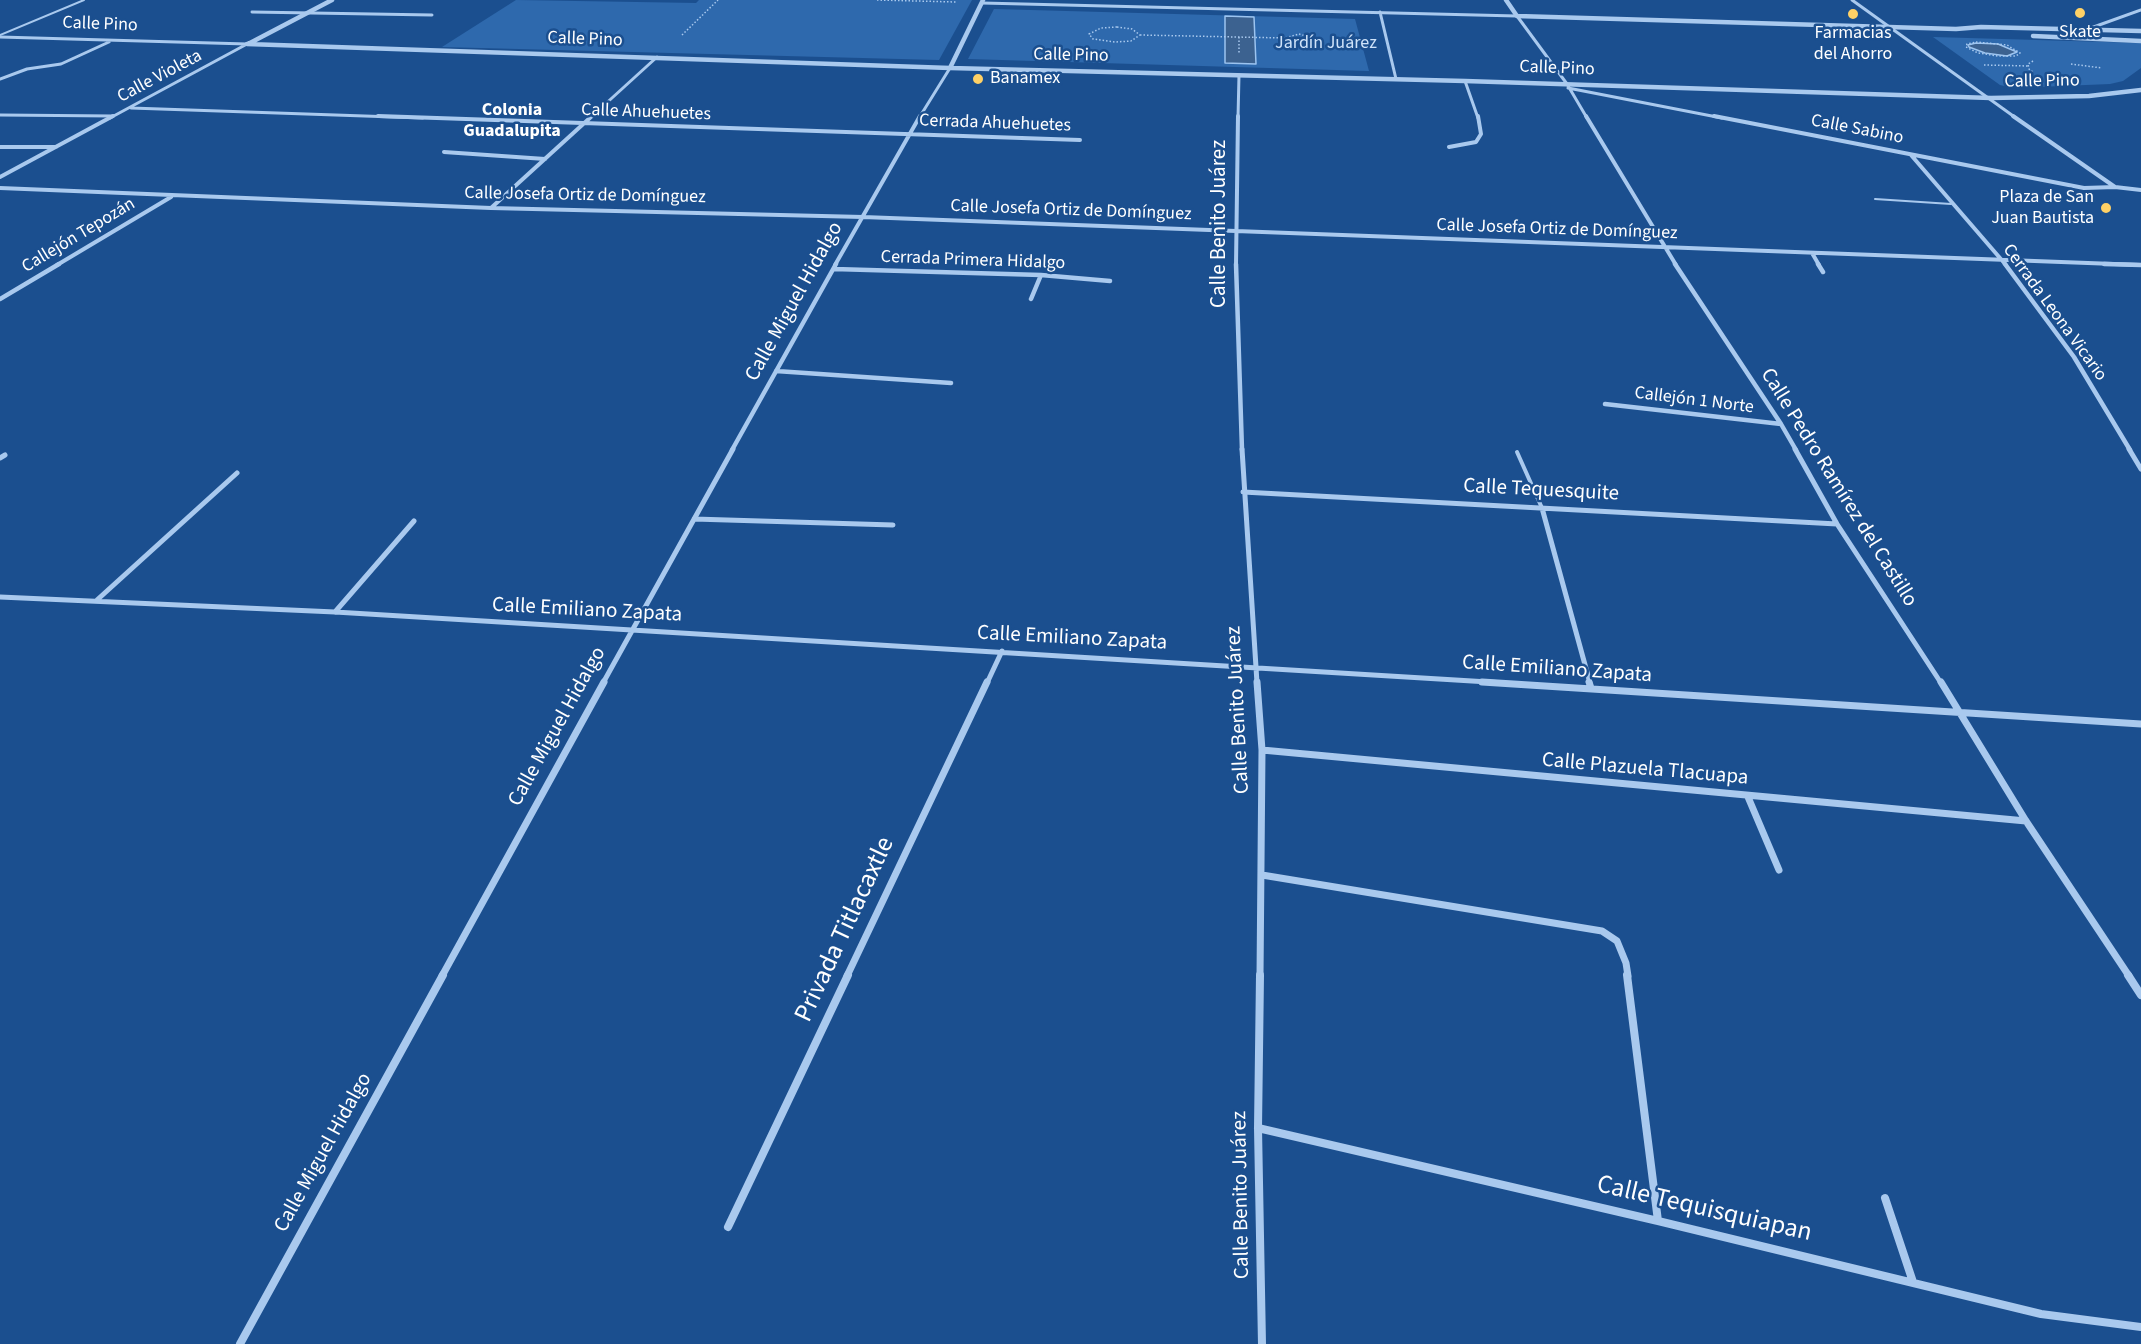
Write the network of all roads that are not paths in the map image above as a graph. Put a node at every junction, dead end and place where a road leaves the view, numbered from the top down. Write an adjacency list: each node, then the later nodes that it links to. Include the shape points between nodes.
1 (84, 0): 18 (lane)
2 (332, 0): 9 (street, Calle Violeta)
3 (1506, 0): 11 (street, Calle Pedro Ramírez del Castillo)
4 (1852, 0): 12 (street)
5 (983, 1): 8 (street); 23 (street)
6 (2141, 10): 14 (street)
7 (252, 12): 9 (street)
8 (1380, 12): 11 (street); 26 (street)
9 (306, 13): 10 (street); 21 (street, Calle Violeta)
10 (432, 15)
11 (1517, 16): 12 (street); 28 (street, Calle Pedro Ramírez del Castillo)
12 (1892, 27): 13 (street); 30 (street)
13 (1956, 29): 14 (street); 16 (street)
14 (2087, 30): 15 (street)
15 (2141, 31)
16 (2018, 35)
17 (2030, 35): 20 (street)
18 (0, 36): 19 (street, Calle Pino)
19 (113, 40): 21 (street, Calle Pino); 25 (street, via 61,64 27,69)
20 (2141, 40)
21 (247, 44): 22 (street, Calle Pino); 31 (street, Calle Violeta)
22 (657, 57): 23 (street, Calle Pino); 34 (street)
23 (950, 68): 24 (street, Calle Pino); 35 (street, Calle Miguel Hidalgo)
24 (1239, 75): 26 (street, Calle Pino); 52 (street, Calle Benito Juárez)
25 (0, 79)
26 (1396, 79): 27 (street, Calle Pino)
27 (1465, 81): 28 (street, Calle Pino); 39 (street, via 1477,110 1481,134 1476,142)
28 (1567, 86): 30 (street, Calle Pino); 41 (street, Calle Sabino); 53 (street, Calle Pedro Ramírez del Castillo)
29 (2141, 90): 30 (street, Calle Pino, via 2089,96)
30 (1990, 98): 44 (street)
31 (131, 108): 33 (street, Calle Violeta); 34 (street, Calle Ahuehuetes)
32 (0, 115): 33 (street)
33 (115, 116): 38 (street, Calle Violeta)
34 (582, 124): 35 (street, Calle Ahuehuetes); 42 (street)
35 (909, 135): 36 (street, Cerrada Ahuehuetes); 51 (street, Calle Miguel Hidalgo)
36 (1080, 141)
37 (0, 147): 38 (street)
38 (57, 147): 43 (street, Calle Violeta)
39 (1449, 147)
40 (444, 152): 42 (street)
41 (1911, 154): 44 (street, Calle Sabino, via 2084,188); 49 (street, Cerrada Leona Vicario)
42 (545, 159): 50 (street)
43 (0, 177)
44 (2115, 187): 46 (street, Calle Sabino)
45 (0, 188): 47 (street, Calle Josefa Ortiz de Domínguez)
46 (2141, 190)
47 (172, 196): 50 (street, Calle Josefa Ortiz de Domínguez); 61 (street, Callejón Tepozán)
48 (1875, 199): 49 (lane)
49 (1951, 204): 55 (street, Cerrada Leona Vicario)
50 (491, 208): 51 (street, Calle Josefa Ortiz de Domínguez)
51 (863, 217): 52 (street, Calle Josefa Ortiz de Domínguez); 57 (street, Calle Miguel Hidalgo)
52 (1235, 231): 53 (street, Calle Josefa Ortiz de Domínguez); 70 (street, Calle Benito Juárez)
53 (1664, 247): 54 (street, Calle Josefa Ortiz de Domínguez); 66 (street, Calle Pedro Ramírez del Castillo)
54 (1812, 253): 55 (street, Calle Josefa Ortiz de Domínguez); 58 (street)
55 (2002, 260): 56 (street, Calle Josefa Ortiz de Domínguez); 68 (street, Cerrada Leona Vicario, via 2074,357)
56 (2141, 265)
57 (834, 269): 59 (street, Cerrada Primera Hidalgo); 63 (street, Calle Miguel Hidalgo)
58 (1823, 272)
59 (1041, 275): 60 (street, Cerrada Primera Hidalgo); 62 (street)
60 (1110, 281)
61 (0, 299)
62 (1031, 299)
63 (776, 371): 64 (street); 72 (street, Calle Miguel Hidalgo)
64 (951, 383)
65 (1605, 404): 66 (street, Callejón 1 Norte)
66 (1781, 424): 74 (street, Calle Pedro Ramírez del Castillo)
67 (1517, 452): 71 (lane)
68 (2141, 469)
69 (237, 473): 77 (street)
70 (1244, 492): 71 (street, Calle Tequesquite); 81 (street, Calle Benito Juárez)
71 (1542, 508): 74 (street, Calle Tequesquite); 82 (street)
72 (694, 519): 75 (street); 79 (street, Calle Miguel Hidalgo)
73 (414, 521): 78 (street)
74 (1837, 524): 83 (street, Calle Pedro Ramírez del Castillo)
75 (893, 525)
76 (0, 597): 77 (street, Calle Emiliano Zapata)
77 (97, 600): 78 (street, Calle Emiliano Zapata)
78 (335, 612): 79 (street, Calle Emiliano Zapata)
79 (632, 630): 80 (street, Calle Emiliano Zapata); 97 (street, Calle Miguel Hidalgo)
80 (1002, 651): 81 (street, Calle Emiliano Zapata); 94 (street, Privada Titlacaxtle)
81 (1257, 667): 82 (street, Calle Emiliano Zapata); 85 (street, Calle Benito Juárez)
82 (1591, 688): 83 (street, Calle Emiliano Zapata)
83 (1961, 713): 84 (street, Calle Emiliano Zapata); 87 (street, Calle Pedro Ramírez del Castillo)
84 (2141, 723)
85 (1262, 750): 86 (street, Calle Plazuela Tlacuapa); 89 (street, Calle Benito Juárez)
86 (1748, 797): 87 (street, Calle Plazuela Tlacuapa); 88 (street)
87 (2026, 821): 90 (street, Calle Pedro Ramírez del Castillo)
88 (1779, 870)
89 (1262, 875): 91 (street, Calle Benito Juárez); 93 (street, via 1602,932 1617,941 1626,963)
90 (2141, 994)
91 (1258, 1128): 93 (street, Calle Tequisquiapan); 98 (street, Calle Benito Juárez)
92 (1885, 1198): 95 (street)
93 (1658, 1221): 95 (street, Calle Tequisquiapan)
94 (728, 1227)
95 (1913, 1282): 96 (street, Calle Tequisquiapan, via 2041,1314)
96 (2141, 1327)
97 (240, 1344)
98 (1262, 1344)

